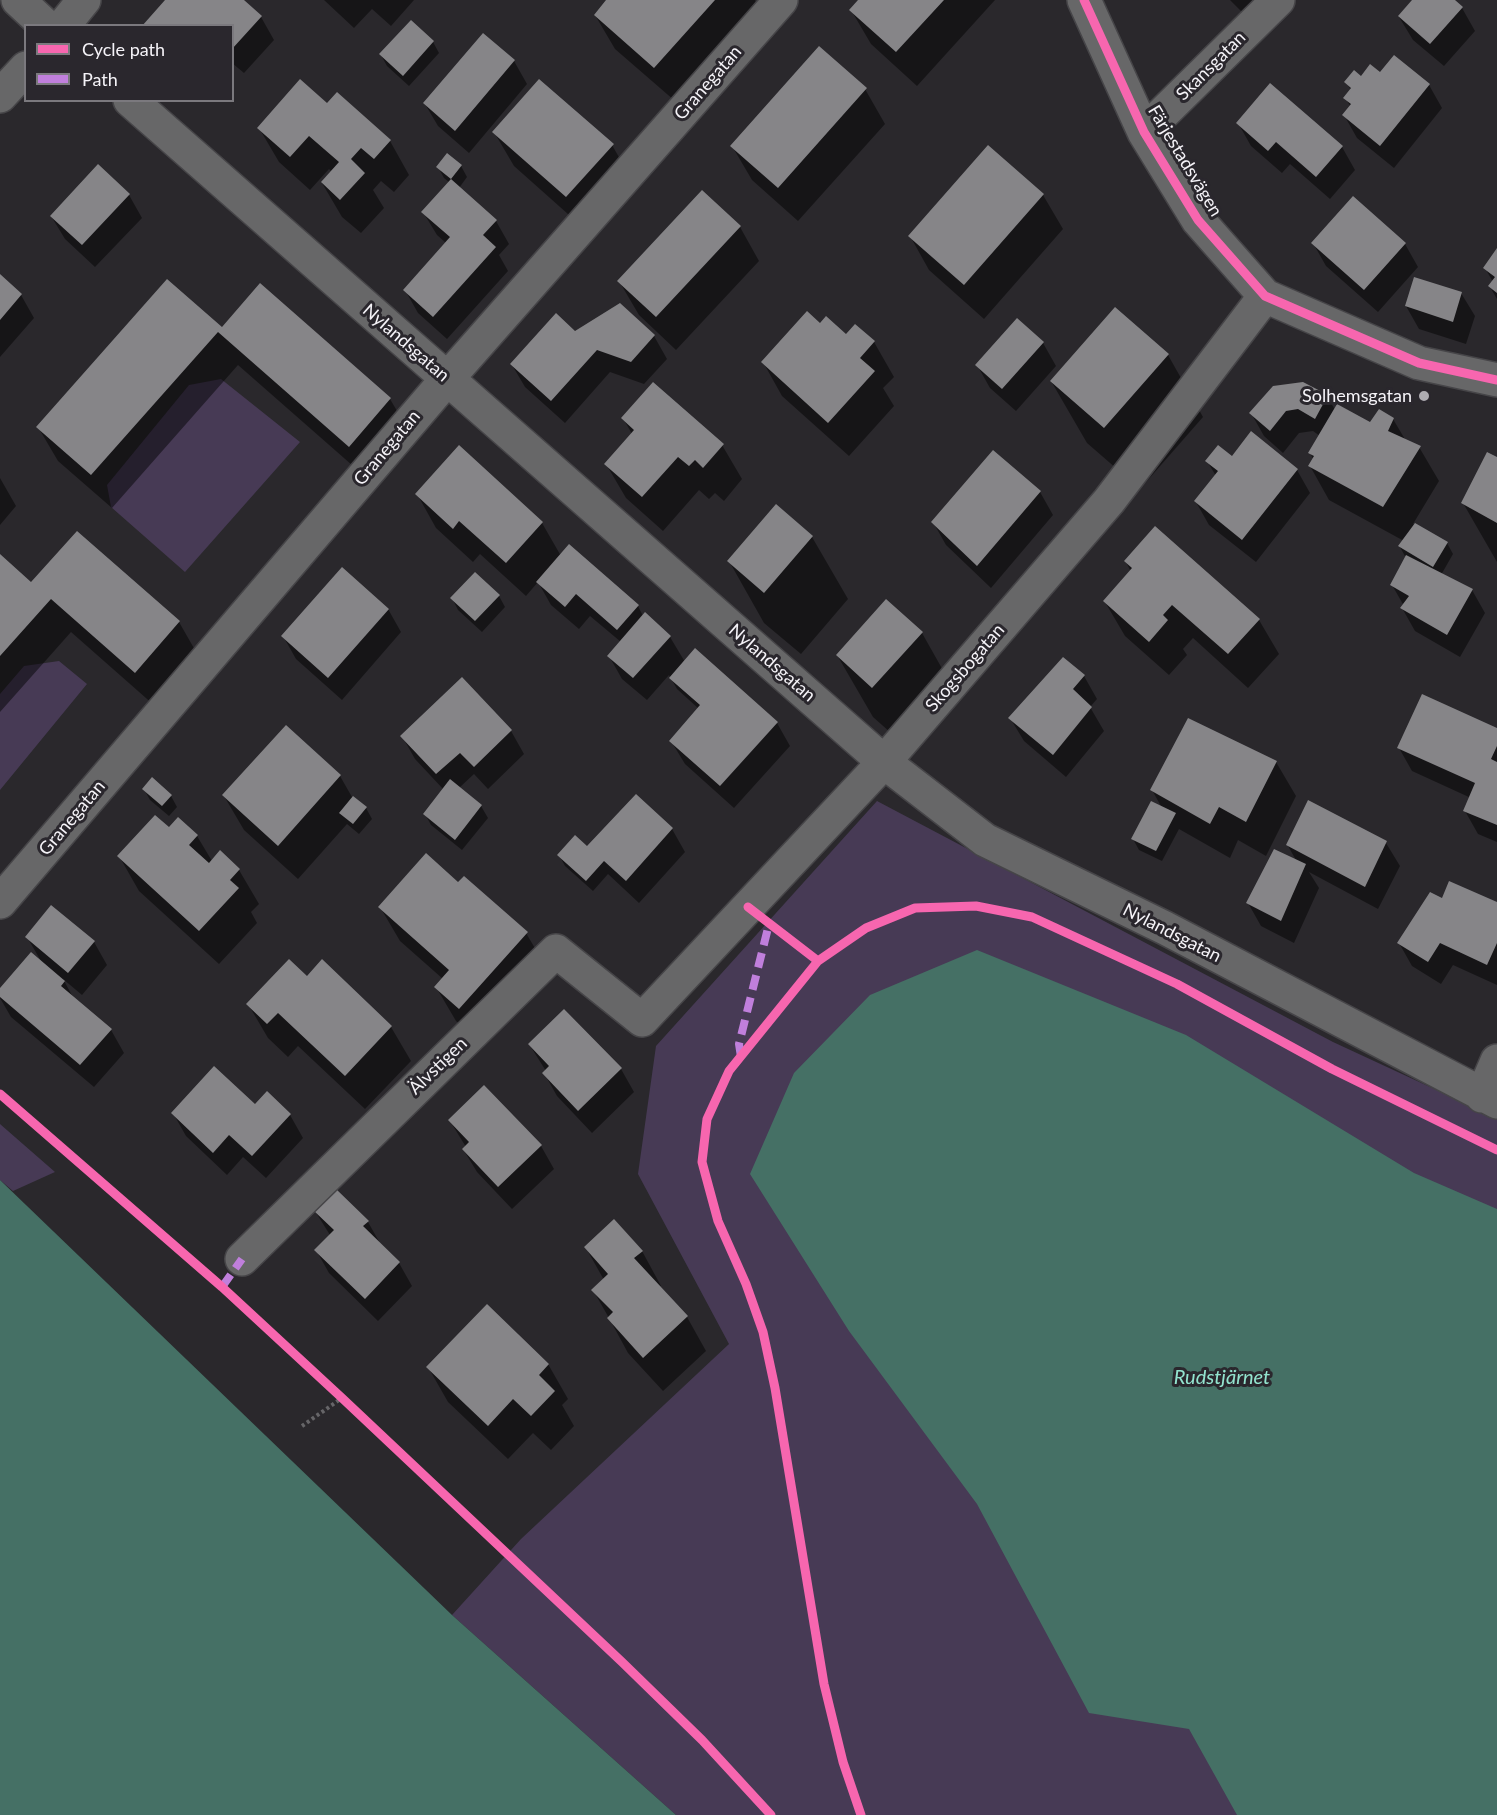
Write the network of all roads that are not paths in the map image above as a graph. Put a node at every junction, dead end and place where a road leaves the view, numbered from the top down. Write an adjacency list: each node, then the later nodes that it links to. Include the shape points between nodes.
1 (18, 0): 6 (street)
2 (84, 0): 7 (street)
3 (781, 0): 13 (street, Granegatan)
4 (1084, 0): 11 (street, Färjestadsvägen)
5 (1278, 0): 11 (street, Skansgatan)
6 (44, 24)
7 (65, 24)
8 (24, 70): 9 (street)
9 (0, 96)
10 (132, 102): 13 (street, Nylandsgatan)
11 (1144, 132): 12 (street, Färjestadsvägen, via 1198,220)
12 (1265, 296): 14 (street, Färjestadsvägen, via 1419,363); 15 (street, Skogsbogatan, via 1108,501)
13 (447, 379): 15 (street, Nylandsgatan); 16 (street, Granegatan)
14 (1497, 380)
15 (885, 762): 17 (street, Skogsbogatan); 19 (street, Nylandsgatan, via 985,840 1165,928)
16 (0, 902)
17 (642, 1020): 20 (street, Älvstigen, via 556,951)
18 (1497, 1061): 19 (street)
19 (1489, 1099)
20 (242, 1259)

